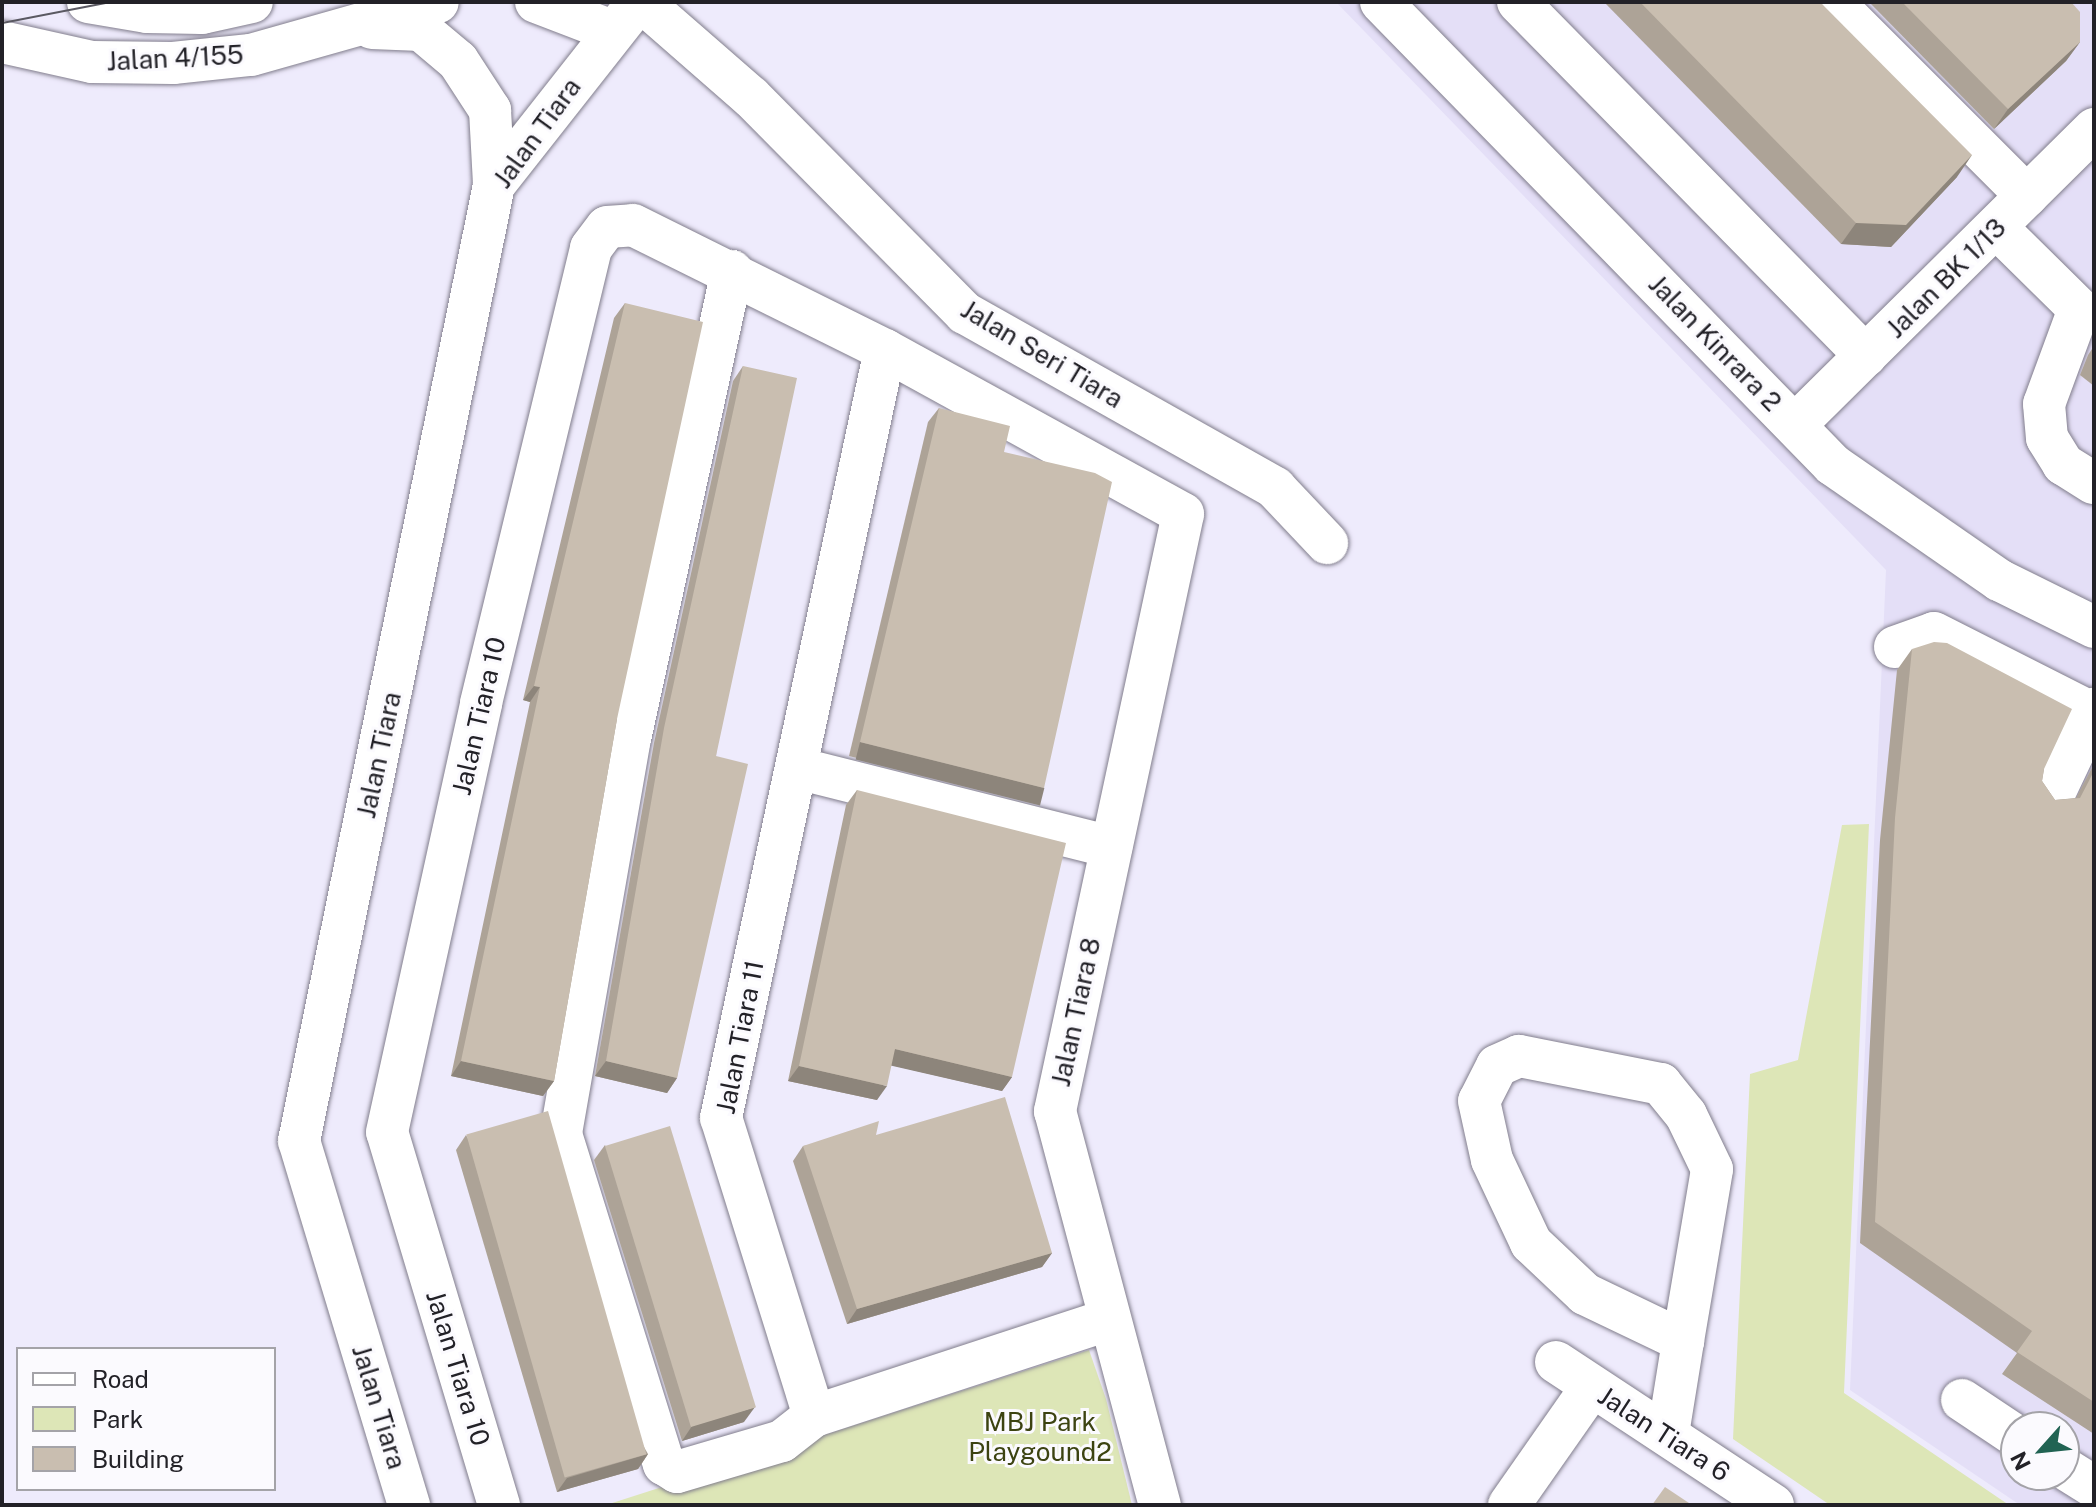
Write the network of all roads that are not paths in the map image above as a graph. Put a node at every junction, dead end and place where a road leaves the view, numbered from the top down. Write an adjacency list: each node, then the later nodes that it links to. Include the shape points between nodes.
1 (88, 2): 2 (street, Jalan 4/155, via 147,12 202,13)
2 (252, 2)
3 (438, 2): 9 (street, Jalan 4/155)
4 (536, 2): 8 (street)
5 (1381, 2): 19 (street, Jalan Kinrara 2)
6 (1518, 2): 18 (street)
7 (1833, 2): 13 (street)
8 (631, 12): 12 (street, Jalan Tiara); 22 (street, Jalan Seri Tiara, via 751,97 965,313 1275,488)
9 (354, 27): 10 (street, Jalan 4/155, via 251,55 173,63 92,62); 12 (street, via 421,30 458,61 490,110)
10 (2, 42)
11 (2094, 129): 13 (street, Jalan BK 1/13)
12 (494, 185): 37 (street, Jalan Tiara, via 299,1141)
13 (2027, 196): 14 (street, Jalan BK 1/13)
14 (1998, 229): 16 (street); 18 (street, Jalan BK 1/13)
15 (732, 271): 17 (street, Jalan Tiara 10); 34 (street, via 630,738 561,1134 664,1464 677,1472 782,1441); 38 (street, Jalan Tiara 10, via 633,225 607,227 591,248 481,703 387,1132)
16 (2087, 300): 20 (street, via 2044,404 2047,438 2063,464)
17 (885, 350): 21 (street, Jalan Tiara 10); 26 (street, Jalan Tiara 11)
18 (1866, 356): 19 (street, Jalan BK 1/13)
19 (1795, 425): 23 (street, Jalan Kinrara 2, via 1833,465 1999,580)
20 (2094, 483)
21 (1183, 514): 28 (street, Jalan Tiara 8)
22 (1327, 543)
23 (2094, 627)
24 (1895, 647): 25 (street, via 1934,633)
25 (2093, 711): 27 (street)
26 (797, 768): 28 (street); 34 (street, Jalan Tiara 11, via 721,1118)
27 (2051, 800)
28 (1111, 847): 29 (street, Jalan Tiara 8, via 1055,1111)
29 (1107, 1320): 34 (street); 39 (street, Jalan Tiara 8)
30 (1683, 1341): 30 (street, via 1712,1169 1686,1115 1661,1084 1519,1056 1497,1066 1479,1101 1492,1160 1531,1243 1585,1294); 36 (street)
31 (1556, 1362): 32 (street, Jalan Tiara 6)
32 (1591, 1388): 36 (street, Jalan Tiara 6); 40 (street)
33 (1962, 1400): 35 (street)
34 (814, 1416)
35 (2000, 1425)
36 (1668, 1434): 41 (street, Jalan Tiara 6)
37 (409, 1505)
38 (499, 1505)
39 (1160, 1505)
40 (1509, 1505)
41 (1773, 1505)

